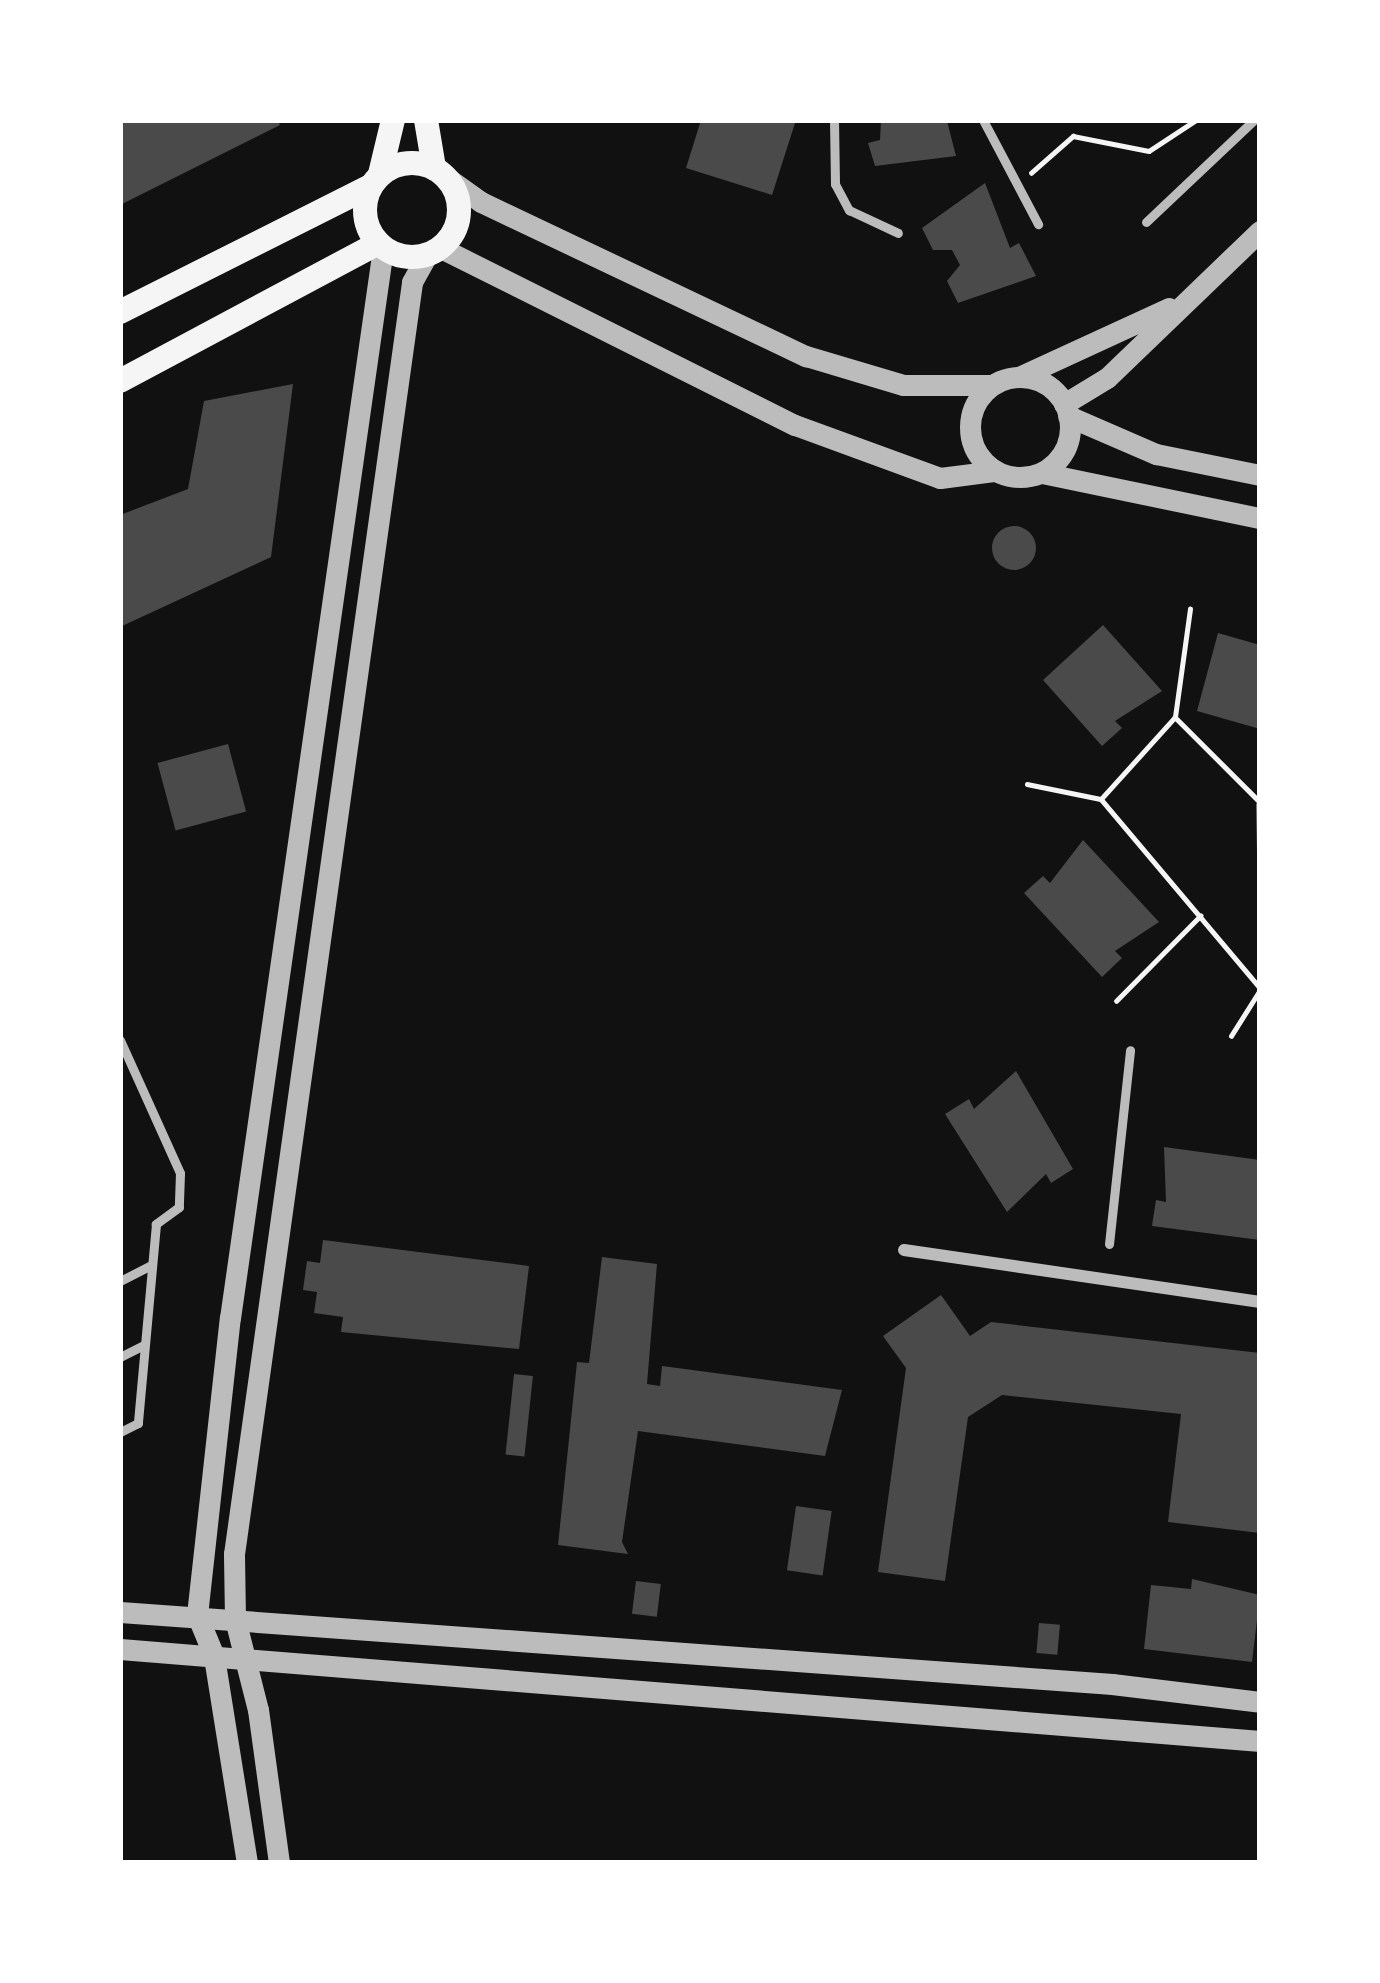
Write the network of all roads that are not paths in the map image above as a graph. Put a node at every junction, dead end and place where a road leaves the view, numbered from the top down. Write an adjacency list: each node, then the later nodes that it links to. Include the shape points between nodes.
1 (393, 120): 7 (main road)
2 (426, 120): 6 (main road)
3 (834, 120): 11 (lane, via 835,184 849,210)
4 (983, 120): 9 (lane)
5 (1254, 120): 8 (lane)
6 (440, 173): 7 (main road, via 406,163); 13 (main road, via 458,222); 18 (street, via 481,202 806,356 903,385)
7 (376, 180): 12 (main road, via 364,212); 15 (main road)
8 (1146, 222)
9 (1038, 224)
10 (1260, 231): 14 (street)
11 (898, 233)
12 (381, 246): 13 (main road); 17 (main road); 35 (street, via 230,1318)
13 (434, 252): 20 (street, via 815,433 940,478); 36 (street, via 412,282 240,1491)
14 (1175, 305): 16 (street); 19 (street)
15 (120, 312)
16 (1019, 377): 18 (street); 19 (street, via 1049,386)
17 (120, 381)
18 (992, 386): 20 (street, via 970,430)
19 (1066, 410): 21 (street, via 1064,452); 22 (street, via 1156,454)
20 (994, 471): 21 (street)
21 (1042, 472): 23 (street)
22 (1260, 475)
23 (1260, 518)
24 (120, 1040): 28 (lane, via 180,1173 179,1208 155,1224)
25 (1130, 1050): 26 (lane)
26 (1109, 1244)
27 (904, 1250): 30 (street)
28 (150, 1266): 29 (lane); 31 (lane)
29 (120, 1280)
30 (1260, 1302)
31 (142, 1346): 32 (lane); 33 (lane, via 138,1423)
32 (120, 1357)
33 (120, 1432)
34 (120, 1612): 35 (street)
35 (196, 1615): 36 (street); 38 (street)
36 (235, 1619): 39 (street); 40 (street)
37 (120, 1649): 38 (street)
38 (214, 1656): 39 (street); 42 (street)
39 (249, 1663): 41 (street); 43 (street)
40 (1260, 1702)
41 (1260, 1741)
42 (247, 1863)
43 (279, 1863)

